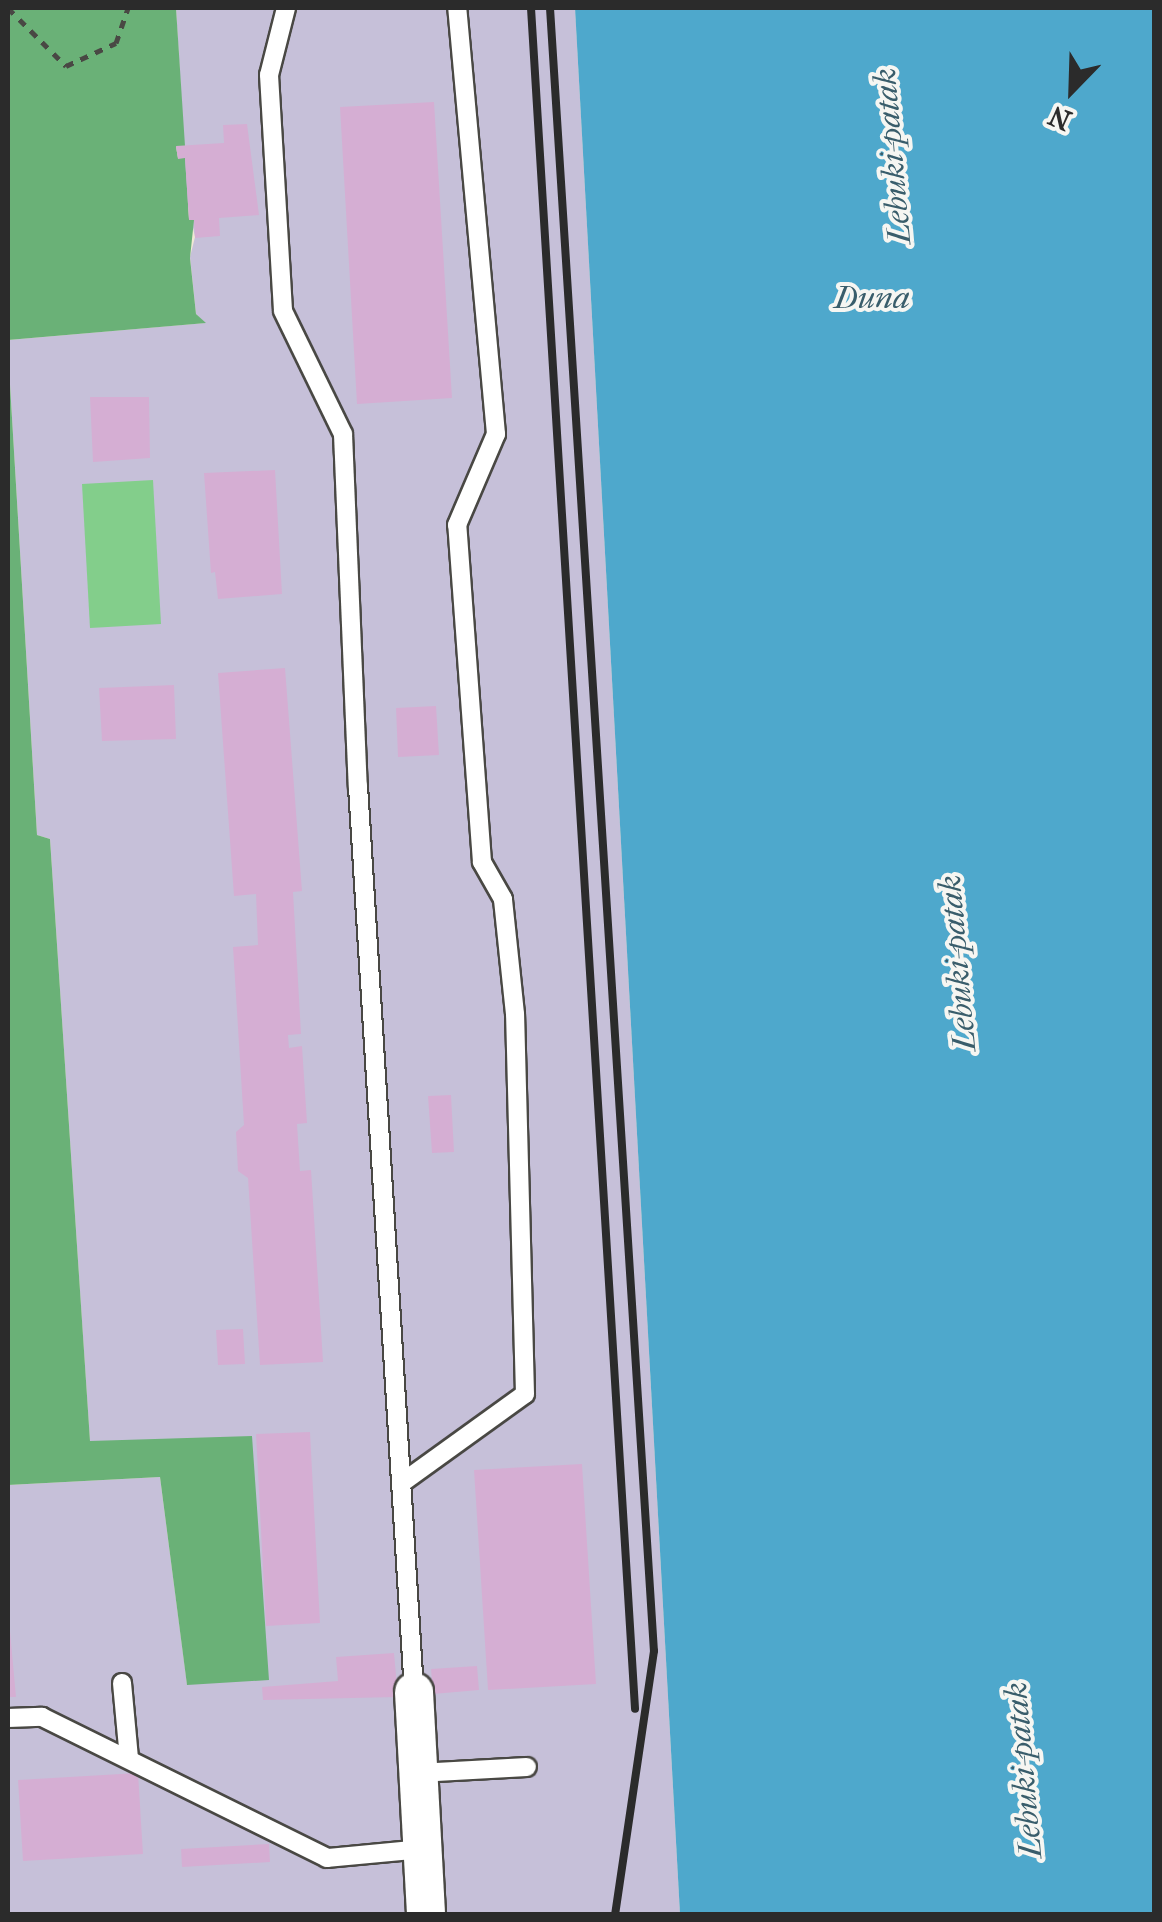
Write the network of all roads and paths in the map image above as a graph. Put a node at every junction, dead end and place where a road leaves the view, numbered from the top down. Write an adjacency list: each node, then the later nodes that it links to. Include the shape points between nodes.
1 (8, 8): 2 (path, via 66,66 116,42)
2 (128, 8)
3 (286, 8): 5 (lane, via 270,75 282,310 343,434)
4 (456, 8): 5 (lane, via 496,434 457,525 482,862 504,899 515,1014 525,1394)
5 (402, 1482): 7 (lane)
6 (122, 1683): 9 (lane)
7 (414, 1692): 11 (street)
8 (8, 1718): 9 (lane, via 42,1716)
9 (129, 1759): 12 (lane, via 327,1858)
10 (527, 1767): 11 (lane)
11 (418, 1773): 12 (street)
12 (422, 1849): 13 (street)
13 (426, 1914)

